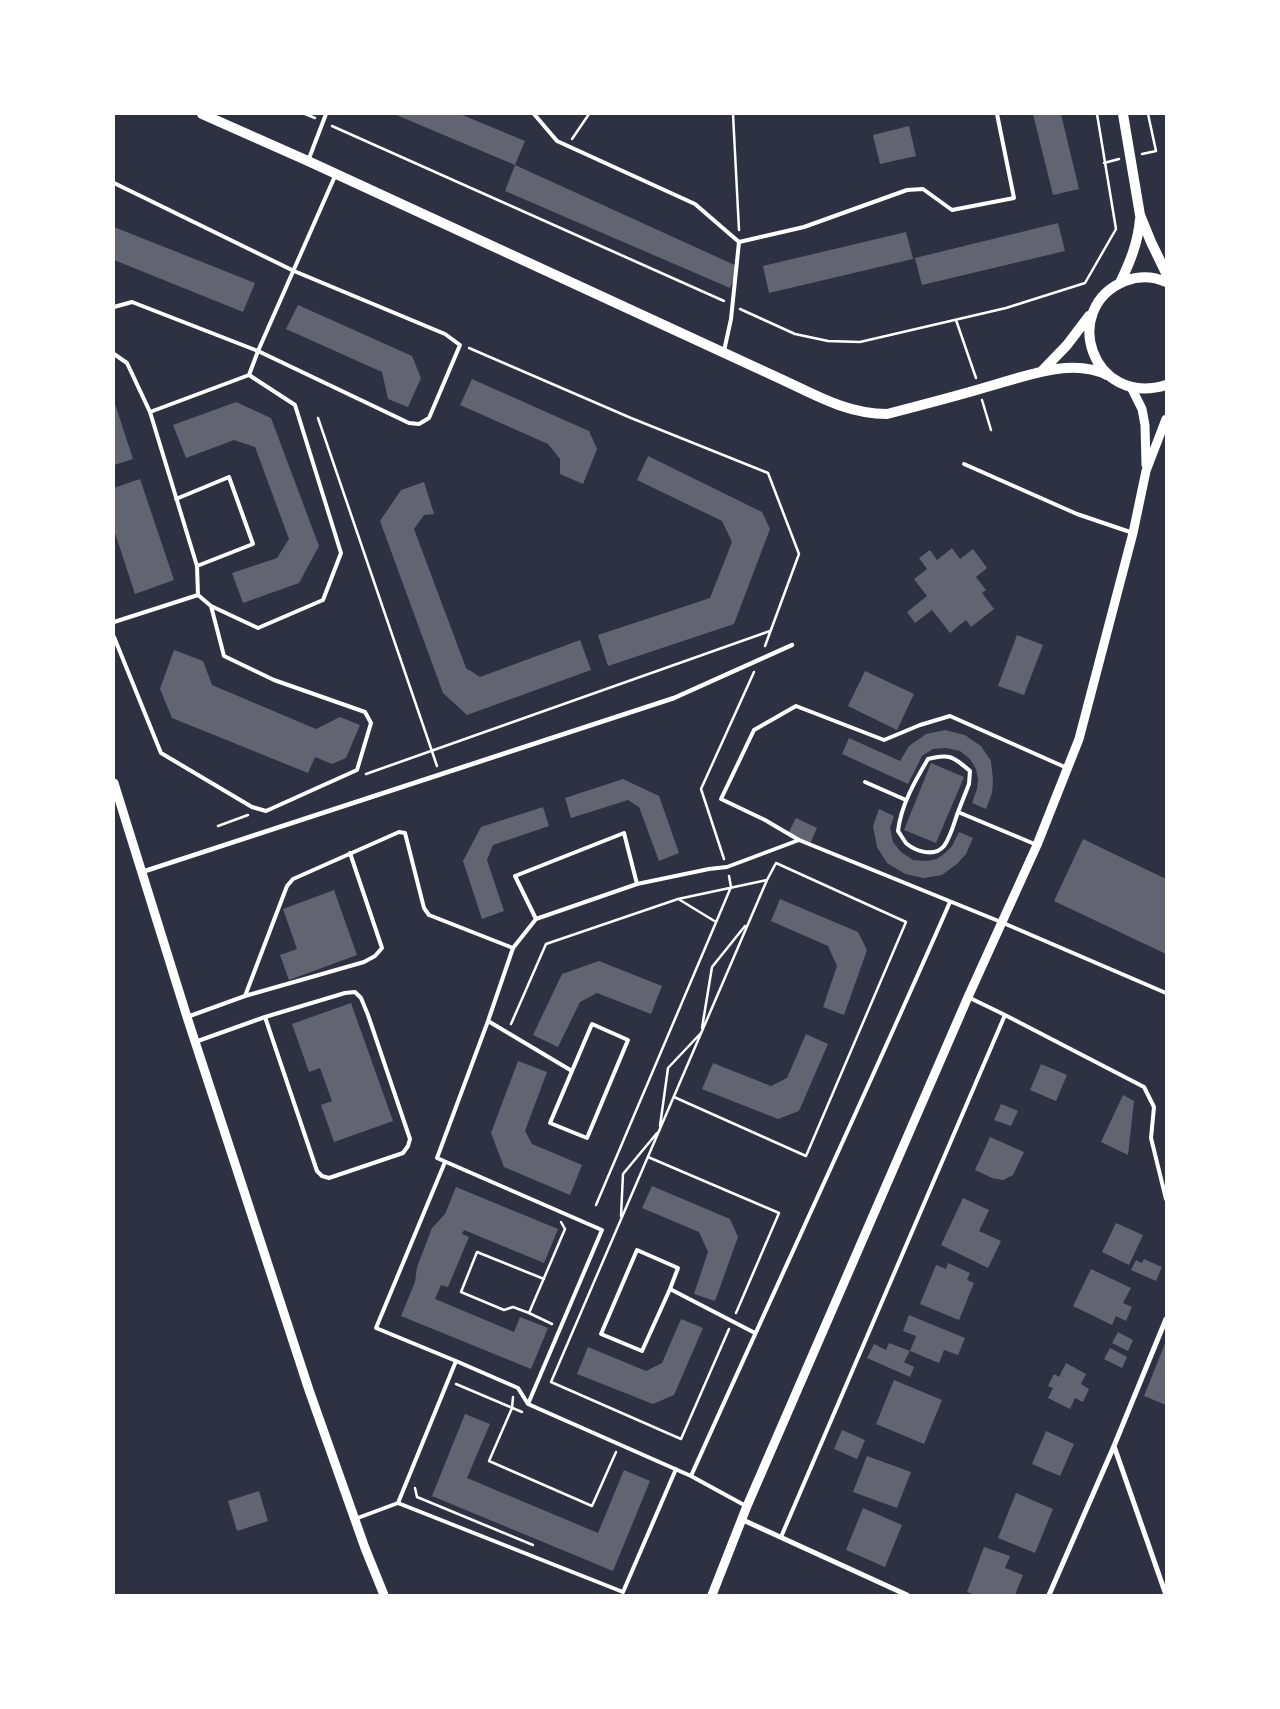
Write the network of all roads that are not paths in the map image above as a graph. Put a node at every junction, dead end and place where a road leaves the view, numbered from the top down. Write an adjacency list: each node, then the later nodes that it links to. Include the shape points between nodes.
1 (202, 114): 6 (main road)
2 (324, 114): 6 (lane)
3 (534, 114): 10 (lane, via 557,141 695,204)
4 (997, 114): 10 (lane, via 1014,198 952,210 923,189 907,190 804,227)
5 (1124, 114): 9 (main road)
6 (308, 161): 7 (main road)
7 (336, 174): 11 (lane); 18 (main road)
8 (114, 183): 11 (lane)
9 (1140, 215): 12 (main road); 14 (main road, via 1133,255)
10 (739, 242): 18 (lane)
11 (294, 272): 17 (lane); 17 (lane, via 446,334 460,345 429,418 419,424 409,423)
12 (1166, 273)
13 (1166, 282): 14 (main road, via 1146,277)
14 (1120, 283): 16 (main road, via 1105,294)
15 (114, 307): 17 (lane, via 132,302)
16 (1095, 309): 20 (main road); 21 (main road, via 1090,326 1090,344 1096,361)
17 (258, 351): 22 (lane)
18 (724, 353): 20 (main road, via 845,408 868,414 887,414)
19 (114, 354): 25 (lane, via 126,363)
20 (1041, 372): 21 (main road, via 1084,368)
21 (1107, 374): 24 (main road)
22 (249, 375): 25 (lane); 33 (lane, via 295,405 341,553 324,600 258,628)
23 (1166, 385): 24 (main road, via 1149,389)
24 (1131, 387): 28 (street, via 1142,409 1145,425)
25 (150, 412): 29 (lane)
26 (1166, 419): 28 (street)
27 (964, 464): 30 (lane, via 1077,514)
28 (1146, 470): 30 (street)
29 (176, 499): 31 (lane); 31 (lane, via 229,477 253,544)
30 (1133, 533): 37 (street, via 1079,739)
31 (197, 566): 32 (lane)
32 (198, 595): 33 (lane); 34 (lane)
33 (211, 606): 35 (lane, via 224,656 274,680 365,712 371,723 357,770 266,811 252,807 160,753)
34 (114, 622)
35 (114, 636)
36 (792, 645): 45 (street, via 674,698)
37 (1067, 768): 42 (lane, via 950,716 884,740 796,706 754,730 721,799); 43 (street)
38 (865, 782): 40 (lane)
39 (114, 783): 45 (street)
40 (906, 800): 41 (lane, via 898,831 906,843 918,851 932,852 943,848); 41 (lane, via 928,758 942,755 955,758 970,772)
41 (958, 812): 43 (lane)
42 (799, 840): 46 (lane, via 727,867); 47 (lane)
43 (1037, 845): 49 (street)
44 (350, 853): 50 (lane, via 399,832 405,833 424,908 429,915); 52 (lane, via 293,879 287,886); 52 (lane, via 382,948 364,962)
45 (141, 872): 55 (street)
46 (637, 884): 48 (lane); 48 (lane, via 624,833 515,876)
47 (950, 902): 49 (lane); 64 (lane)
48 (536, 919): 50 (lane)
49 (1001, 922): 51 (lane); 53 (street)
50 (513, 948): 57 (lane)
51 (1166, 993)
52 (245, 996): 55 (lane)
53 (968, 997): 54 (lane); 71 (street)
54 (1005, 1015): 61 (lane, via 1144,1087 1154,1107 1151,1138); 74 (lane)
55 (187, 1017): 58 (street)
56 (265, 1018): 56 (lane, via 355,992 368,1016 410,1139 403,1153 328,1178 322,1176 317,1171); 58 (lane)
57 (488, 1021): 59 (lane); 60 (lane, via 438,1158)
58 (195, 1042): 72 (street, via 309,1390)
59 (572, 1071): 59 (lane, via 592,1024 628,1040 587,1138 550,1123)
60 (445, 1162): 65 (lane, via 376,1328); 66 (lane, via 602,1230)
61 (1166, 1199)
62 (670, 1289): 62 (lane, via 678,1268 637,1250 602,1334 642,1351); 64 (lane)
63 (1166, 1319): 67 (street)
64 (755, 1333): 69 (lane)
65 (456, 1361): 66 (lane, via 518,1388); 70 (lane)
66 (528, 1404): 68 (lane)
67 (1114, 1446): 78 (street); 79 (street)
68 (676, 1469): 69 (lane); 70 (lane, via 623,1592)
69 (691, 1476): 71 (lane)
70 (398, 1503): 72 (lane)
71 (747, 1506): 73 (street)
72 (355, 1519): 75 (street)
73 (743, 1520): 74 (street); 76 (street)
74 (781, 1537): 77 (street)
75 (383, 1594)
76 (712, 1595)
77 (907, 1595)
78 (1049, 1595)
79 (1166, 1595)

